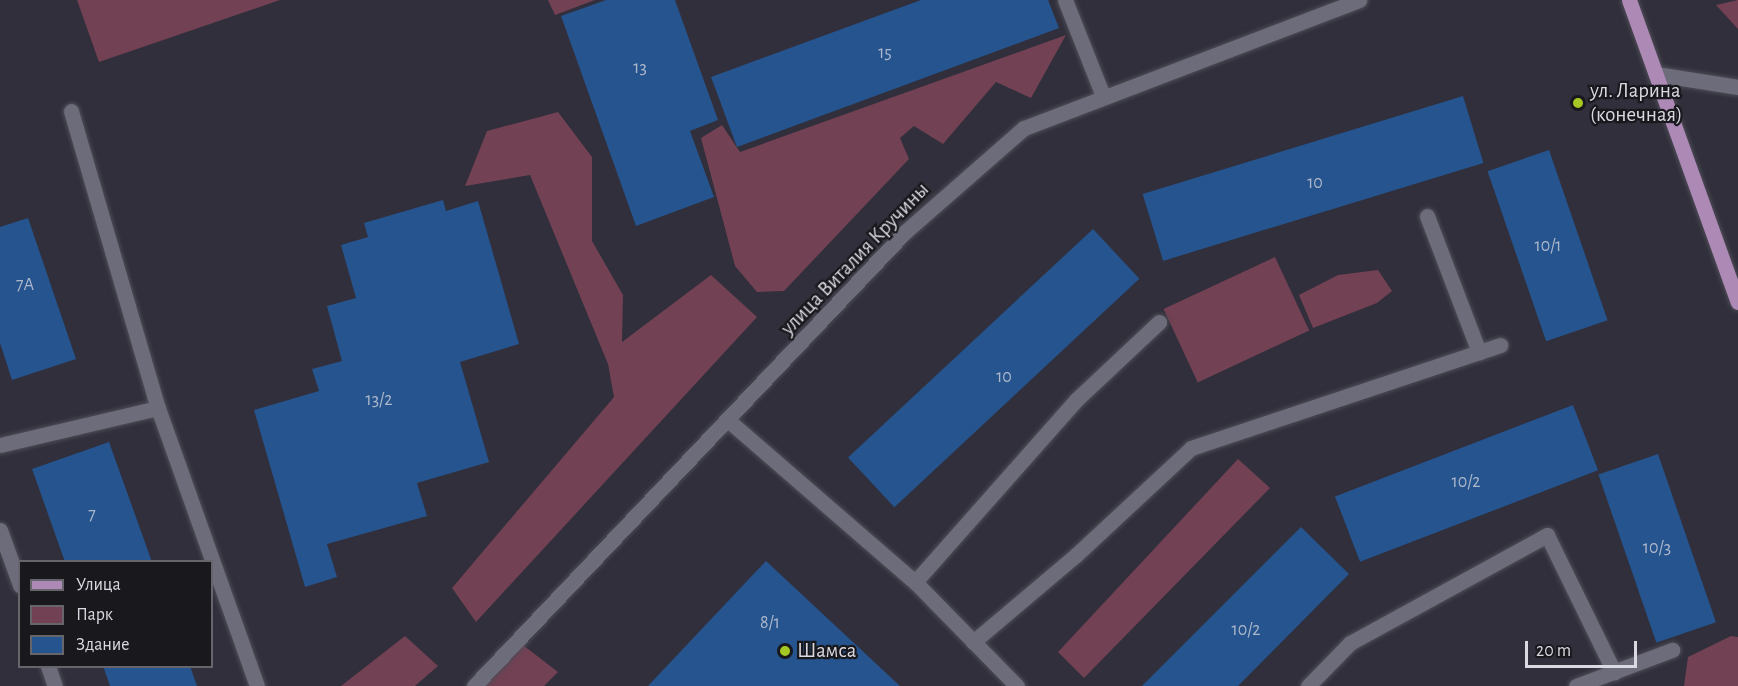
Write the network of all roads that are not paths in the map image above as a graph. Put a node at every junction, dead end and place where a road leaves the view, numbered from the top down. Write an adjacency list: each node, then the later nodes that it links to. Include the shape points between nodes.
1 (1065, 0): 6 (street)
2 (1359, 0): 6 (street, улица Виталия Кручины)
3 (1629, 0): 4 (main road)
4 (1656, 74): 5 (street); 9 (main road)
5 (1738, 87)
6 (1102, 96): 14 (street, улица Виталия Кручины, via 1024,128 914,224)
7 (71, 111): 13 (street)
8 (1427, 216): 12 (street)
9 (1738, 302)
10 (1159, 322): 20 (street, via 1076,400)
11 (1500, 345): 12 (street)
12 (1479, 352): 21 (street, via 1191,448 1076,555)
13 (158, 408): 15 (street); 17 (street)
14 (729, 421): 20 (street); 27 (street, улица Виталия Кручины)
15 (0, 445)
16 (0, 530): 19 (street)
17 (212, 560)
18 (213, 562): 26 (street)
19 (18, 580)
20 (915, 582): 21 (street)
21 (973, 642): 28 (street)
22 (1672, 650): 24 (street)
23 (49, 668): 25 (street)
24 (1614, 672): 29 (street, via 1547,535 1350,643); 30 (street)
25 (55, 686)
26 (257, 686)
27 (474, 686)
28 (1017, 686)
29 (1308, 686)
30 (1576, 686)

